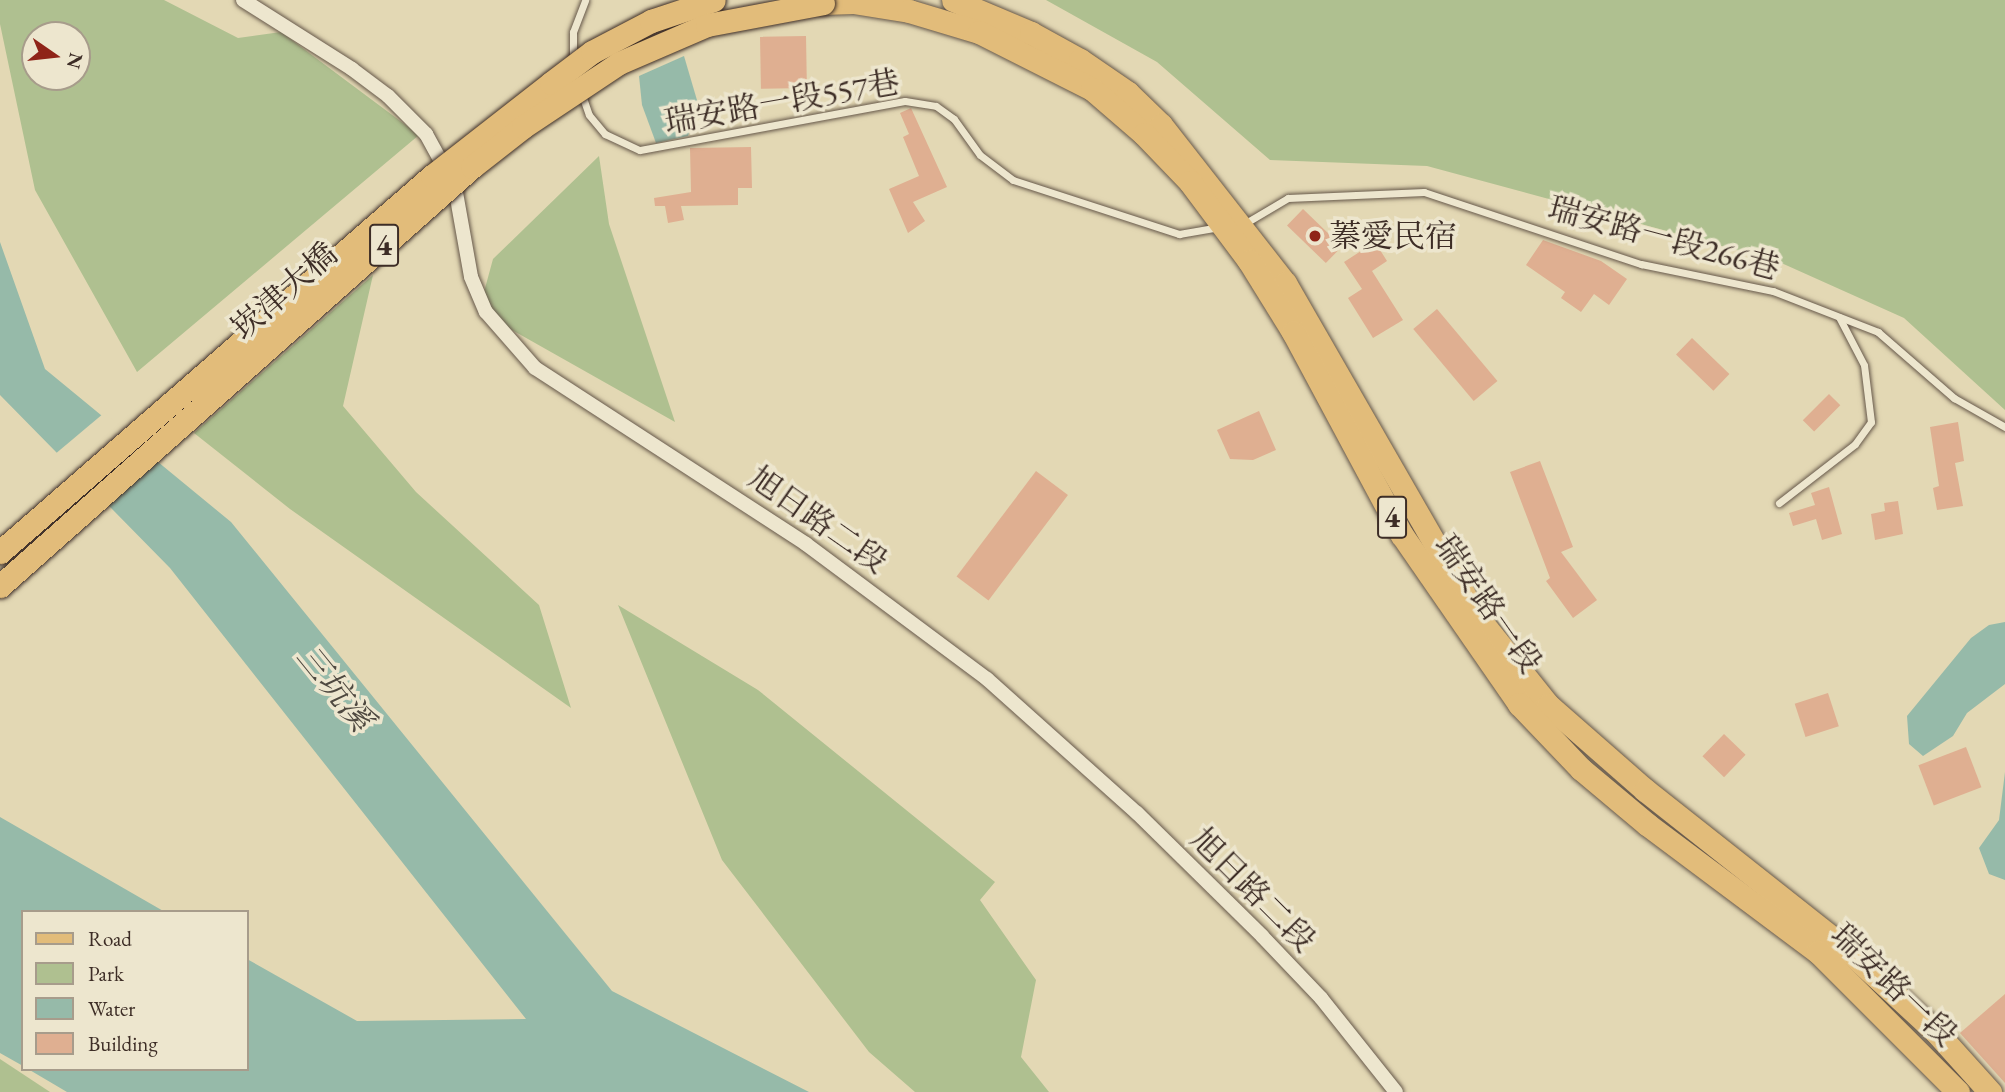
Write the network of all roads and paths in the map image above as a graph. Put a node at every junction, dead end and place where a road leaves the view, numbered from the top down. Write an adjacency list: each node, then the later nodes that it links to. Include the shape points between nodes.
1 (243, 0): 12 (street, 旭日路二段, via 361,75 426,134 455,187 471,276 486,312 535,369 806,544 987,679 1137,813 1262,936 1321,998)
2 (585, 0): 6 (lane, 瑞安路一段557巷, via 573,32 576,78 589,115 605,134 629,146 654,149 912,102 936,106 954,118 980,155 1013,180 1179,234)
3 (714, 0): 10 (main road, 崁津大橋 / 4, bridge, via 651,21 592,52 551,83 432,176)
4 (953, 0): 6 (main road, 瑞安路一段 / 4, via 1031,33 1128,93 1161,125)
5 (823, 3): 6 (main road, 瑞安路一段 / 4, via 853,2 948,22 992,38 1092,89); 11 (main road, 崁津大橋 / 4, bridge, via 707,25 619,62 523,127 472,167)
6 (1232, 226): 7 (lane, 瑞安路一段266巷, via 1288,198 1424,192 1641,264 1773,291); 13 (main road, 瑞安路一段 / 4, via 1402,535 1520,704 1581,769 1648,825 1818,952); 14 (main road, 瑞安路一段 / 4, via 1285,283 1475,614 1548,705 1645,790 1845,948 1936,1032)
7 (1838, 317): 8 (lane, 瑞安路一段266巷, via 1878,332 1954,398); 9 (lane, via 1864,365 1871,422 1855,444)
8 (2005, 427)
9 (1779, 503)
10 (0, 552)
11 (0, 586)
12 (1396, 1092)
13 (1958, 1092)
14 (1990, 1092)

